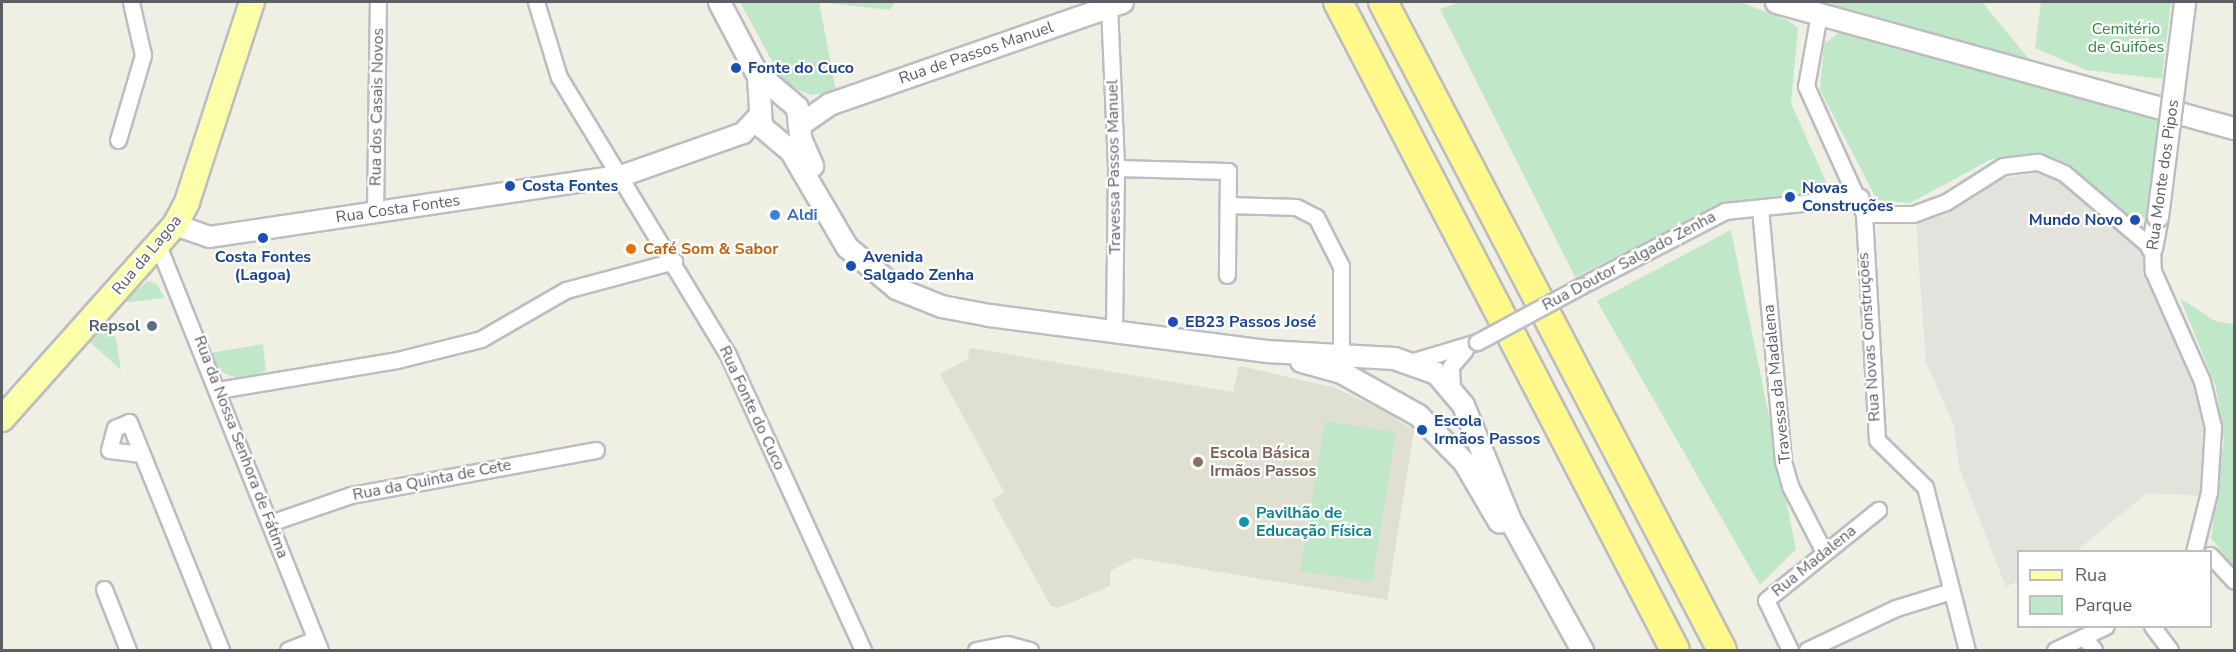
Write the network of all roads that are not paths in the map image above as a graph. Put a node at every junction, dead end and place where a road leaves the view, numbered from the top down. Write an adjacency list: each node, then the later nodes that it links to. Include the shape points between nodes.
1 (131, 2): 20 (street, via 143,55)
2 (252, 2): 29 (main road, Rua da Lagoa, via 187,202)
3 (378, 2): 27 (street, Rua dos Casais Novos)
4 (536, 2): 22 (street, Rua Fonte do Cuco, via 559,76)
5 (718, 2): 12 (main road)
6 (1338, 2): 66 (highway)
7 (1383, 2): 67 (highway)
8 (1776, 2): 11 (main road)
9 (2185, 2): 31 (street, Rua Monte dos Pipos, bridge)
10 (1115, 3): 14 (main road, Rua de Passos Manuel); 21 (street, Travessa Passos Manuel)
11 (1819, 14): 17 (main road); 24 (street, Rua Novas Construções, via 1806,86 1811,106)
12 (755, 70): 13 (main road); 15 (main road)
13 (790, 100): 14 (main road, Rua de Passos Manuel); 15 (main road, via 768,101); 16 (main road)
14 (829, 104): 16 (main road, Rua de Passos Manuel)
15 (760, 114): 18 (street); 19 (main road)
16 (799, 126): 19 (main road, via 789,136); 23 (main road)
17 (2235, 128)
18 (736, 136): 19 (street); 22 (street)
19 (773, 137): 23 (main road, via 790,150)
20 (118, 140)
21 (1116, 168): 25 (street, via 1228,171); 34 (street, Travessa Passos Manuel)
22 (624, 175): 27 (street, Rua Costa Fontes); 32 (street, Rua Fonte do Cuco)
23 (819, 192): 34 (main road, via 854,238 885,269 942,295 990,309)
24 (1860, 197): 26 (street, Rua Doutor Salgado Zenha); 28 (street, Rua Novas Construções)
25 (1228, 205): 33 (street); 37 (street, via 1296,207 1316,217 1341,266)
26 (1760, 208): 35 (street, Rua Doutor Salgado Zenha, bridge, via 1725,211); 49 (street, Travessa da Madalena, via 1783,461 1790,486)
27 (375, 212): 29 (street, Rua Costa Fontes, via 210,237)
28 (1864, 214): 31 (street, via 1894,217 1935,208 1983,175 2038,162 2064,173); 53 (street, Rua Novas Construções, via 1877,440 1925,487)
29 (175, 225): 30 (main road, Rua da Lagoa)
30 (158, 245): 39 (street, Rua da Nossa Senhora de Fátima); 42 (main road, Rua da Lagoa)
31 (2152, 248): 48 (street, Rua Monte dos Pipos, via 2153,272 2210,405 2213,460)
32 (674, 261): 39 (street, via 566,290 481,339 397,360); 61 (street, Rua Fonte do Cuco, via 733,365)
33 (1227, 275)
34 (1114, 328): 36 (main road)
35 (1477, 342): 38 (street, Rua Doutor Salgado Zenha); 41 (street, Rua Doutor Salgado Zenha, via 1451,366)
36 (1266, 351): 37 (main road); 40 (main road, via 1341,372)
37 (1341, 354): 38 (main road)
38 (1404, 359): 40 (main road, via 1375,371 1377,385); 41 (main road)
39 (218, 390): 47 (street, Rua da Nossa Senhora de Fátima)
40 (1386, 394): 43 (main road)
41 (1458, 396): 43 (main road, via 1458,428); 65 (main road, via 1510,520)
42 (4, 415)
43 (1438, 431): 64 (main road, via 1483,492)
44 (596, 450): 47 (street, Rua da Quinta de Cete, via 351,495)
45 (141, 454): 59 (street)
46 (1878, 510): 49 (street, Rua Madalena)
47 (270, 523): 57 (street, Rua da Nossa Senhora de Fátima)
48 (2199, 549)
49 (1824, 552): 68 (street, Rua Madalena, via 1766,600)
50 (2212, 556): 51 (street)
51 (2235, 581)
52 (104, 589): 58 (street)
53 (1951, 591): 69 (street, via 1896,608); 70 (street, Rua Novas Construções)
54 (2104, 628): 56 (street)
55 (2153, 628): 73 (street)
56 (2084, 637): 71 (street); 72 (street)
57 (317, 645): 60 (street)
58 (128, 651)
59 (221, 651)
60 (288, 651)
61 (863, 651)
62 (976, 651): 63 (street, via 1007,644)
63 (1030, 651)
64 (1571, 651)
65 (1582, 651)
66 (1675, 651)
67 (1722, 651)
68 (1790, 651)
69 (1807, 651)
70 (1967, 651)
71 (2055, 651)
72 (2094, 651)
73 (2170, 651)

